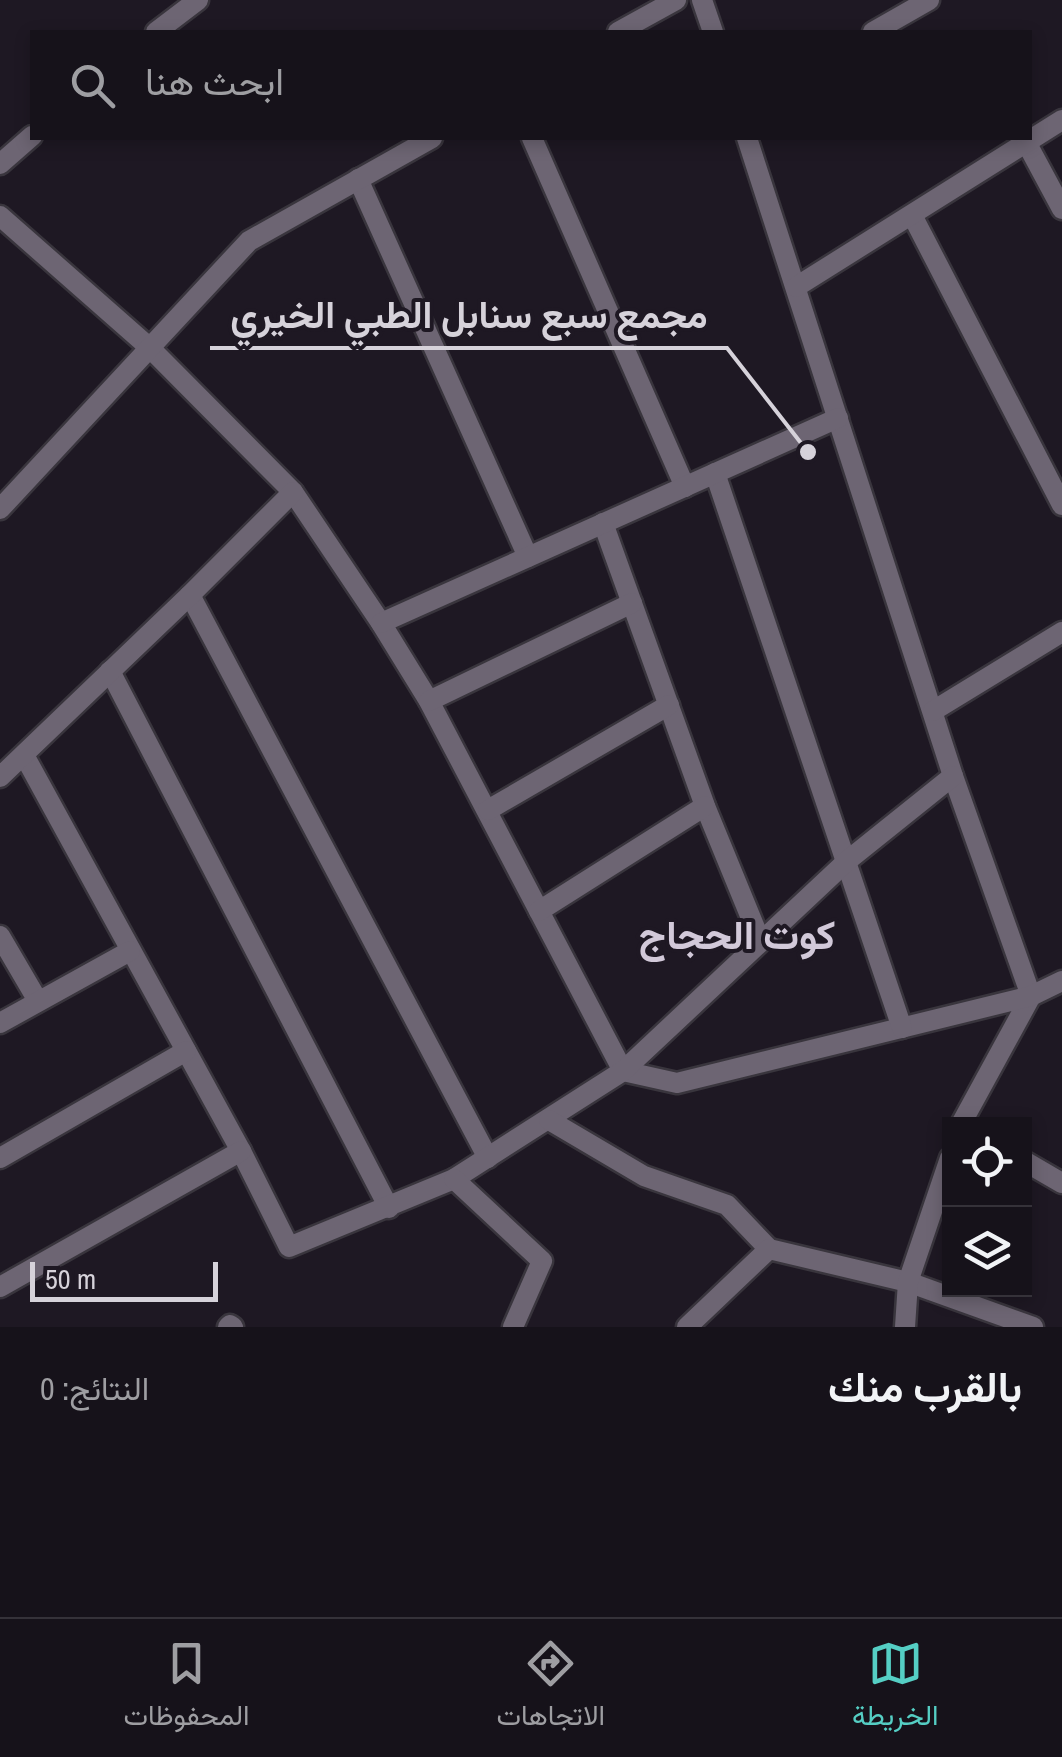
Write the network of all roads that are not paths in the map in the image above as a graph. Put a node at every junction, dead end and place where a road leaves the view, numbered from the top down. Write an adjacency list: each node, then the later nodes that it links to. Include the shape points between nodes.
1 (198, 0): 5 (street)
2 (676, 0): 6 (street)
3 (702, 0): 7 (street)
4 (928, 0): 8 (street)
5 (159, 30)
6 (622, 30)
7 (712, 30)
8 (876, 30)
9 (1062, 120): 11 (street)
10 (30, 138): 17 (street)
11 (1032, 138)
12 (428, 140): 18 (street)
13 (533, 140): 26 (street)
14 (748, 140): 22 (street)
15 (1029, 140): 16 (street)
16 (1026, 142): 19 (street); 20 (street)
17 (0, 164)
18 (358, 180): 23 (street, via 249,241); 31 (street)
19 (1062, 209)
20 (912, 215): 22 (street); 28 (street)
21 (1, 221): 23 (street)
22 (796, 287): 24 (street)
23 (150, 348): 27 (street); 29 (street)
24 (838, 418): 25 (street); 39 (street)
25 (714, 473): 26 (street); 45 (street)
26 (685, 486): 30 (street)
27 (293, 492): 32 (street); 34 (street)
28 (1062, 506)
29 (0, 508)
30 (603, 523): 31 (street); 33 (street)
31 (528, 557): 34 (street)
32 (190, 595): 36 (street); 61 (street)
33 (632, 603): 37 (street); 38 (street)
34 (382, 623): 37 (street)
35 (1062, 632): 39 (street)
36 (110, 670): 40 (street); 66 (street)
37 (429, 701): 44 (street)
38 (669, 706): 43 (street); 44 (street)
39 (933, 711): 41 (street)
40 (24, 755): 42 (street); 49 (street)
41 (953, 776): 45 (street); 51 (street)
42 (0, 777)
43 (705, 806): 46 (street); 48 (street)
44 (488, 810): 46 (street)
45 (847, 861): 48 (street); 54 (street)
46 (539, 911): 56 (street)
47 (0, 936): 52 (street)
48 (760, 940): 56 (street)
49 (130, 952): 52 (street); 55 (street)
50 (1062, 981): 51 (street)
51 (1031, 996): 54 (street); 57 (street)
52 (38, 1001): 53 (street)
53 (0, 1023)
54 (902, 1028): 56 (street, via 677,1082)
55 (186, 1052): 59 (street); 60 (street)
56 (622, 1071): 58 (street)
57 (965, 1117)
58 (549, 1120): 61 (street); 67 (street, via 644,1176 727,1205)
59 (241, 1152): 66 (street, via 289,1248); 69 (street)
60 (0, 1158)
61 (488, 1158): 63 (street)
62 (1032, 1166): 65 (street)
63 (454, 1179): 66 (street); 70 (street, via 542,1260)
64 (942, 1182): 68 (street)
65 (1062, 1183)
66 (388, 1208)
67 (769, 1248): 68 (street); 71 (street)
68 (908, 1282): 72 (street); 73 (street)
69 (0, 1287)
70 (513, 1327)
71 (686, 1327)
72 (905, 1327)
73 (1033, 1327)

